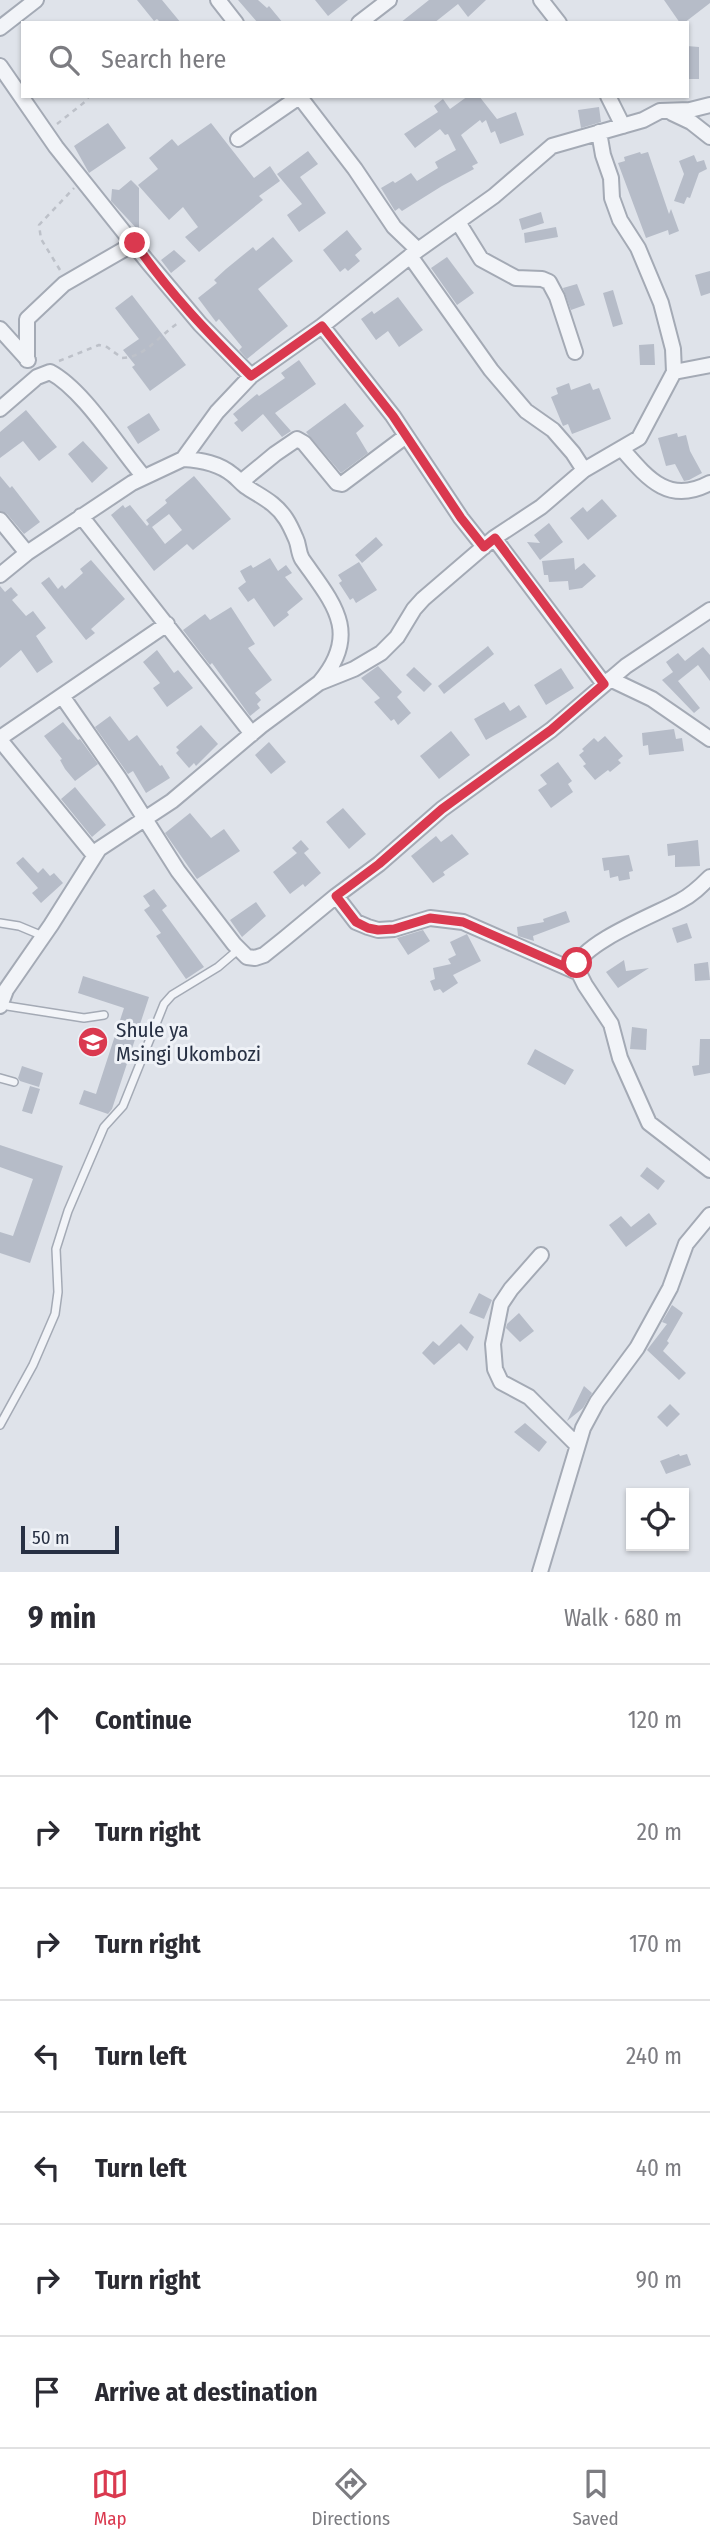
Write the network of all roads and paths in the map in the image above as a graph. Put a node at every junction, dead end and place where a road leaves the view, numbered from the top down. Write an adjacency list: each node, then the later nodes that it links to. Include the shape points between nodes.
1 (36, 0): 8 (street)
2 (218, 0): 5 (street)
3 (388, 0): 6 (street)
4 (541, 0): 7 (street)
5 (234, 21)
6 (362, 21)
7 (557, 21)
8 (0, 27)
9 (0, 66): 10 (street)
10 (21, 97)
11 (22, 98): 20 (street)
12 (88, 98): 20 (path)
13 (298, 98): 22 (street)
14 (300, 98): 26 (street)
15 (609, 98): 18 (street)
16 (710, 106): 17 (street)
17 (668, 110): 18 (street); 21 (street)
18 (622, 126): 19 (street)
19 (599, 132): 24 (street, via 552,146 495,197); 34 (street, via 612,198 661,303)
20 (46, 133): 23 (street)
21 (710, 137)
22 (238, 139)
23 (80, 176): 25 (street); 27 (path, via 73,190 39,225 41,239)
24 (458, 222): 26 (street); 31 (street, via 481,259 516,278 549,282)
25 (135, 243): 27 (street); 28 (street)
26 (414, 253): 29 (street); 41 (street, via 491,370 526,411 553,430)
27 (66, 283): 32 (street, via 27,319)
28 (195, 317): 35 (path, via 176,325 137,356 122,358 95,345 59,361); 36 (street)
29 (322, 326): 36 (street); 38 (street)
30 (0, 329): 32 (street)
31 (575, 352)
32 (27, 360): 35 (street)
33 (710, 365): 34 (street)
34 (674, 372): 39 (street, via 639,438)
35 (42, 375): 37 (street); 42 (street, via 59,377)
36 (251, 376): 40 (street, via 221,407)
37 (0, 409)
38 (406, 436): 44 (street, via 342,484 297,439); 47 (street, via 461,518)
39 (622, 449): 41 (street); 43 (street, via 669,491)
40 (183, 459): 42 (street); 44 (street, via 219,467)
41 (584, 470): 47 (street, via 541,508)
42 (144, 477): 45 (street)
43 (709, 480)
44 (241, 482): 53 (street, via 284,516 301,557 334,605 340,624 338,658)
45 (81, 516): 48 (street); 51 (street)
46 (0, 520): 48 (street)
47 (489, 542): 52 (street); 53 (street, via 423,599 381,653)
48 (27, 553): 49 (street)
49 (0, 575)
50 (710, 610): 52 (street)
51 (167, 624): 54 (street); 55 (street)
52 (607, 681): 57 (street, via 652,699); 61 (street, via 551,730 442,809)
53 (319, 683): 55 (street)
54 (62, 696): 56 (street); 58 (street)
55 (252, 734): 58 (street)
56 (0, 739): 59 (street)
57 (710, 739)
58 (146, 820): 59 (street); 64 (street, via 178,872)
59 (94, 855): 63 (street)
60 (710, 877): 65 (street, via 681,901 586,951 577,963)
61 (336, 896): 64 (street, via 264,955 250,958); 65 (street, via 356,922 368,928 394,929 430,918 463,922)
62 (0, 923): 63 (lane)
63 (44, 936): 66 (street)
64 (239, 949): 73 (lane, via 164,1004 123,1106 104,1127 68,1211 56,1249 55,1314)
65 (577, 972): 70 (street, via 611,1024 620,1058 649,1123)
66 (0, 1006): 67 (lane, via 84,1018)
67 (104, 1015)
68 (0, 1078): 69 (lane)
69 (14, 1082)
70 (710, 1170)
71 (710, 1215): 74 (street, via 686,1244 670,1288 637,1348 590,1414)
72 (541, 1255): 74 (street, via 501,1304 494,1331 495,1369 501,1382 529,1397)
73 (0, 1426)
74 (577, 1445): 75 (street)
75 (540, 1572)

